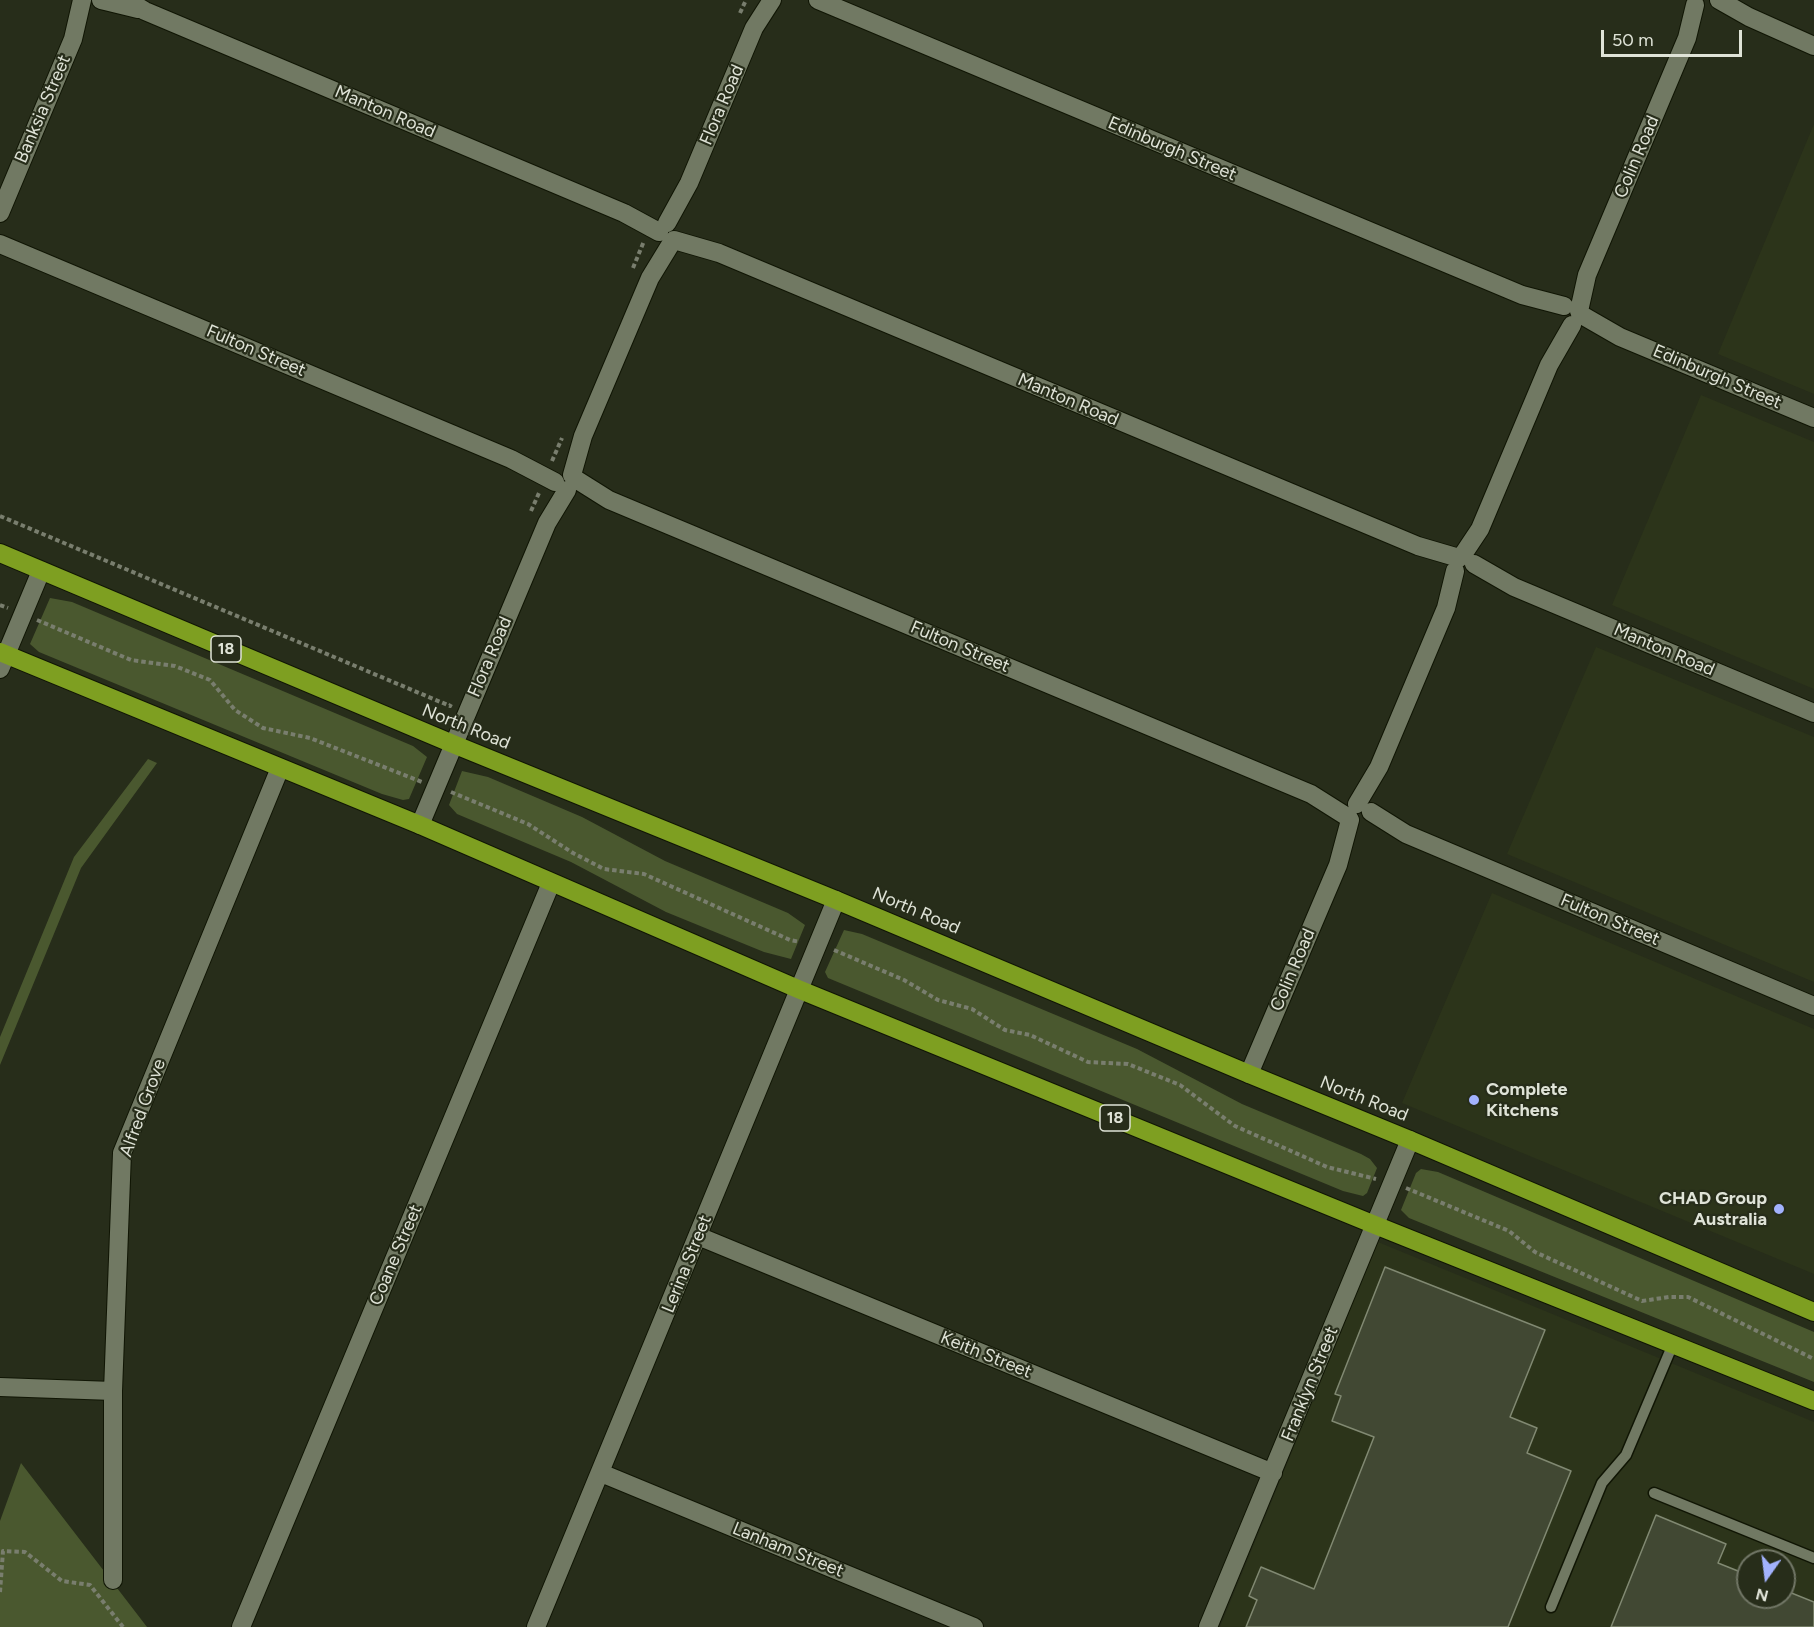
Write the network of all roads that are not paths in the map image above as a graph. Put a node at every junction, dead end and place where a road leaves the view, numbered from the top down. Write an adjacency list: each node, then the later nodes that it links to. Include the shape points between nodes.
1 (93, 0): 7 (street, Manton Road); 10 (street, Banksia Street)
2 (127, 0): 7 (street, Manton Road)
3 (760, 0): 8 (street, Flora Road)
4 (772, 0): 8 (street, Flora Road)
5 (818, 1): 13 (street, Edinburgh Street)
6 (1702, 3): 9 (street, via 1749,17); 13 (street, Colin Road)
7 (145, 11): 11 (street, Manton Road, via 624,213 654,219)
8 (754, 28): 11 (street, Flora Road)
9 (1814, 45)
10 (0, 213)
11 (669, 232): 15 (street, Flora Road); 17 (street, Manton Road)
12 (0, 244): 15 (street, Fulton Street)
13 (1570, 316): 14 (street, Edinburgh Street); 17 (street, Colin Road)
14 (1814, 418)
15 (564, 480): 21 (street, Flora Road); 23 (street, Fulton Street)
16 (0, 554): 18 (highway, North Road / 18)
17 (1464, 566): 20 (street, Manton Road); 23 (street, Colin Road)
18 (41, 571): 19 (street); 21 (highway, North Road / 18)
19 (2, 658): 22 (highway, 18)
20 (1814, 713)
21 (453, 744): 24 (street, Flora Road); 26 (highway, North Road / 18)
22 (280, 768): 24 (highway, 18); 36 (street, Alfred Grove, via 122,1153)
23 (1360, 815): 28 (street, Fulton Street); 29 (street, Colin Road)
24 (420, 825): 25 (highway, 18)
25 (551, 883): 27 (highway, 18); 44 (street, Coane Street)
26 (836, 900): 27 (street, Lerina Street); 29 (highway, North Road / 18)
27 (798, 989): 31 (highway, 18); 32 (street, Lerina Street)
28 (1814, 1006)
29 (1249, 1074): 30 (highway, North Road / 18)
30 (1410, 1140): 31 (street, Franklyn Street); 33 (highway, North Road / 18)
31 (1375, 1225): 34 (highway, 18); 39 (street, Franklyn Street)
32 (698, 1236): 38 (street, Lerina Street); 39 (street, Keith Street)
33 (1814, 1312)
34 (1673, 1344): 37 (highway, 18); 43 (lane, via 1626,1455 1602,1483)
35 (0, 1387): 36 (street)
36 (113, 1390): 42 (street, Alfred Grove)
37 (1814, 1401)
38 (601, 1473): 45 (street, Lerina Street); 46 (street, Lanham Street)
39 (1273, 1473): 47 (street, Franklyn Street)
40 (1654, 1493): 41 (lane)
41 (1814, 1558)
42 (112, 1580)
43 (1551, 1607)
44 (241, 1627)
45 (536, 1627)
46 (974, 1627)
47 (1208, 1627)

